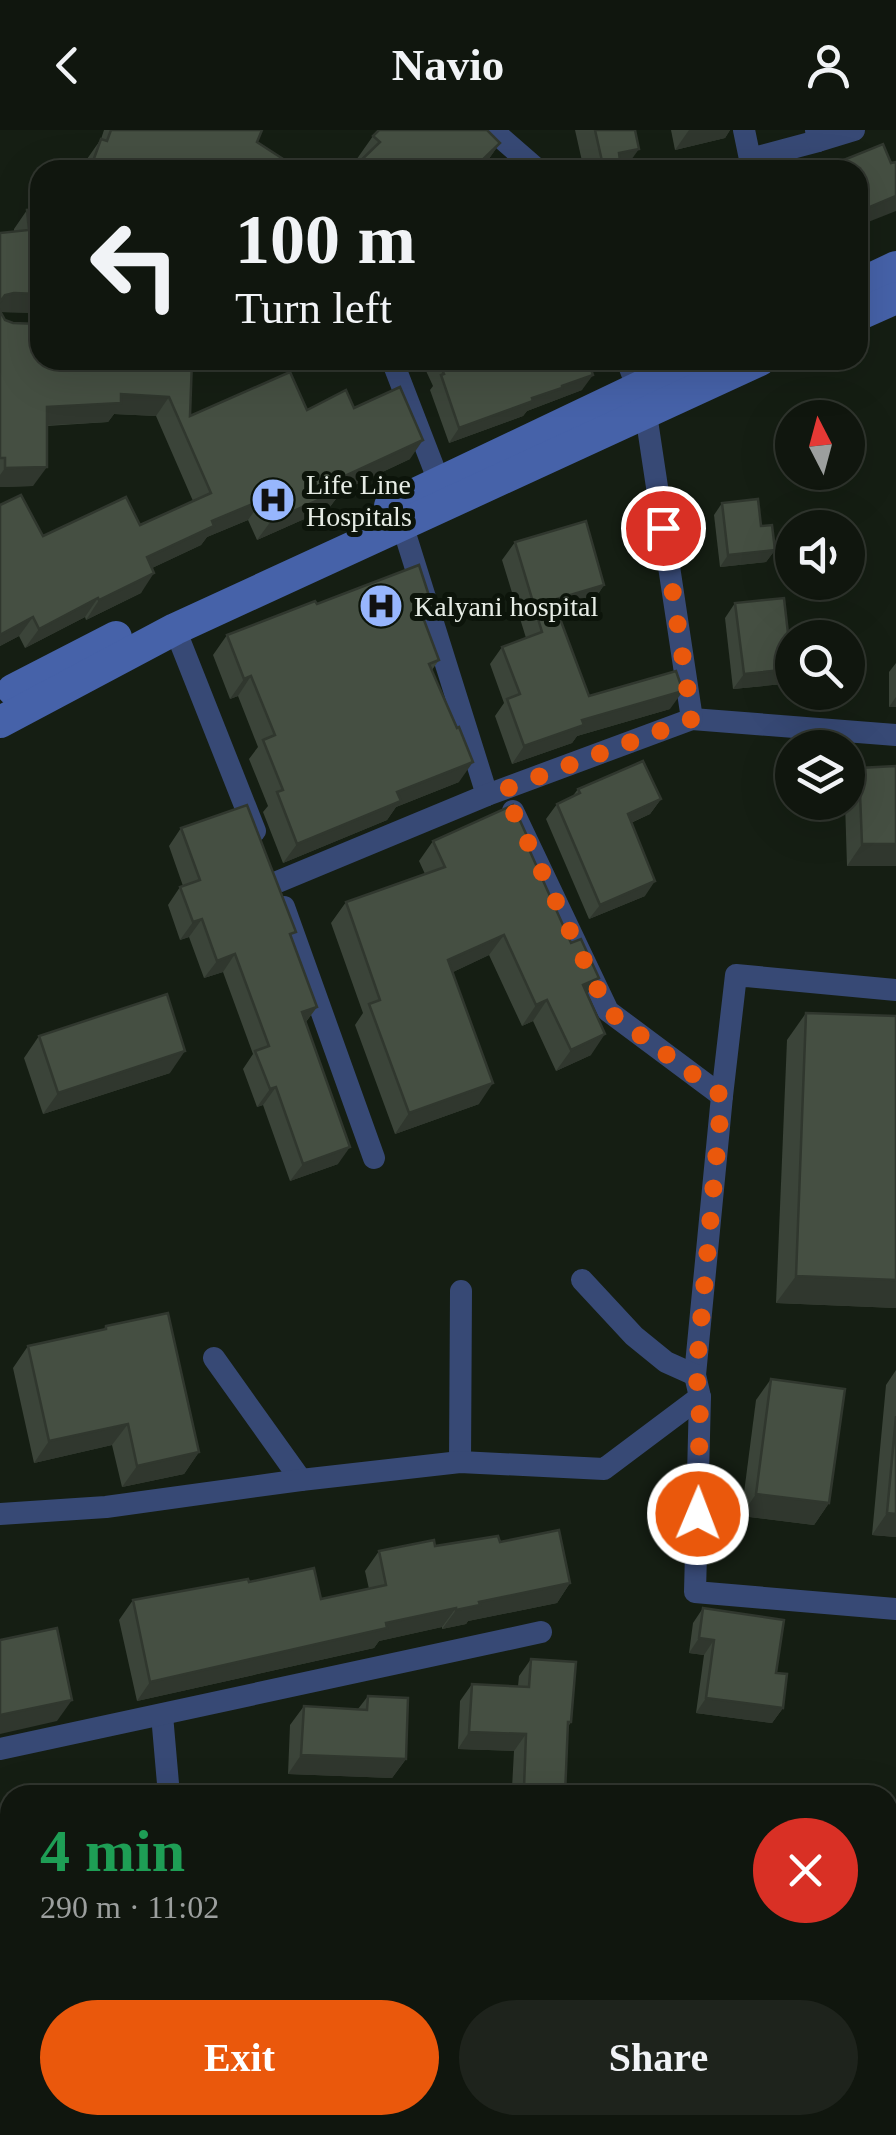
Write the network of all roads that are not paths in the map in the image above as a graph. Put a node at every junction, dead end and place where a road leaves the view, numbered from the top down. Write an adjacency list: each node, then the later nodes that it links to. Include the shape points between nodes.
1 (492, 130): 5 (street)
2 (744, 130): 4 (street, via 750,159)
3 (854, 130): 4 (street)
4 (817, 136)
5 (526, 160)
6 (896, 268): 7 (street)
7 (868, 280)
8 (896, 298): 9 (street)
9 (868, 310)
10 (396, 370): 14 (street)
11 (676, 370): 13 (street)
12 (716, 370): 13 (street)
13 (637, 388): 14 (street); 18 (street)
14 (443, 493): 15 (street); 17 (street, via 66,661)
15 (402, 524): 16 (street); 21 (street)
16 (175, 630): 19 (street); 22 (street)
17 (0, 698)
18 (692, 719): 20 (street); 21 (street)
19 (0, 722)
20 (896, 735)
21 (495, 792): 22 (street); 24 (street, via 608,1011)
22 (268, 865): 25 (street)
23 (896, 990): 24 (street, via 736,975)
24 (722, 1096): 29 (street)
25 (374, 1158)
26 (582, 1280): 29 (street, via 634,1336)
27 (461, 1291): 30 (street)
28 (214, 1358): 31 (street)
29 (698, 1386): 30 (street, via 604,1470); 33 (street, via 696,1592)
30 (460, 1462): 31 (street)
31 (301, 1480): 32 (street)
32 (0, 1514)
33 (896, 1609)
34 (541, 1632): 35 (street)
35 (162, 1716): 36 (street); 37 (street)
36 (0, 1750)
37 (167, 1785)

